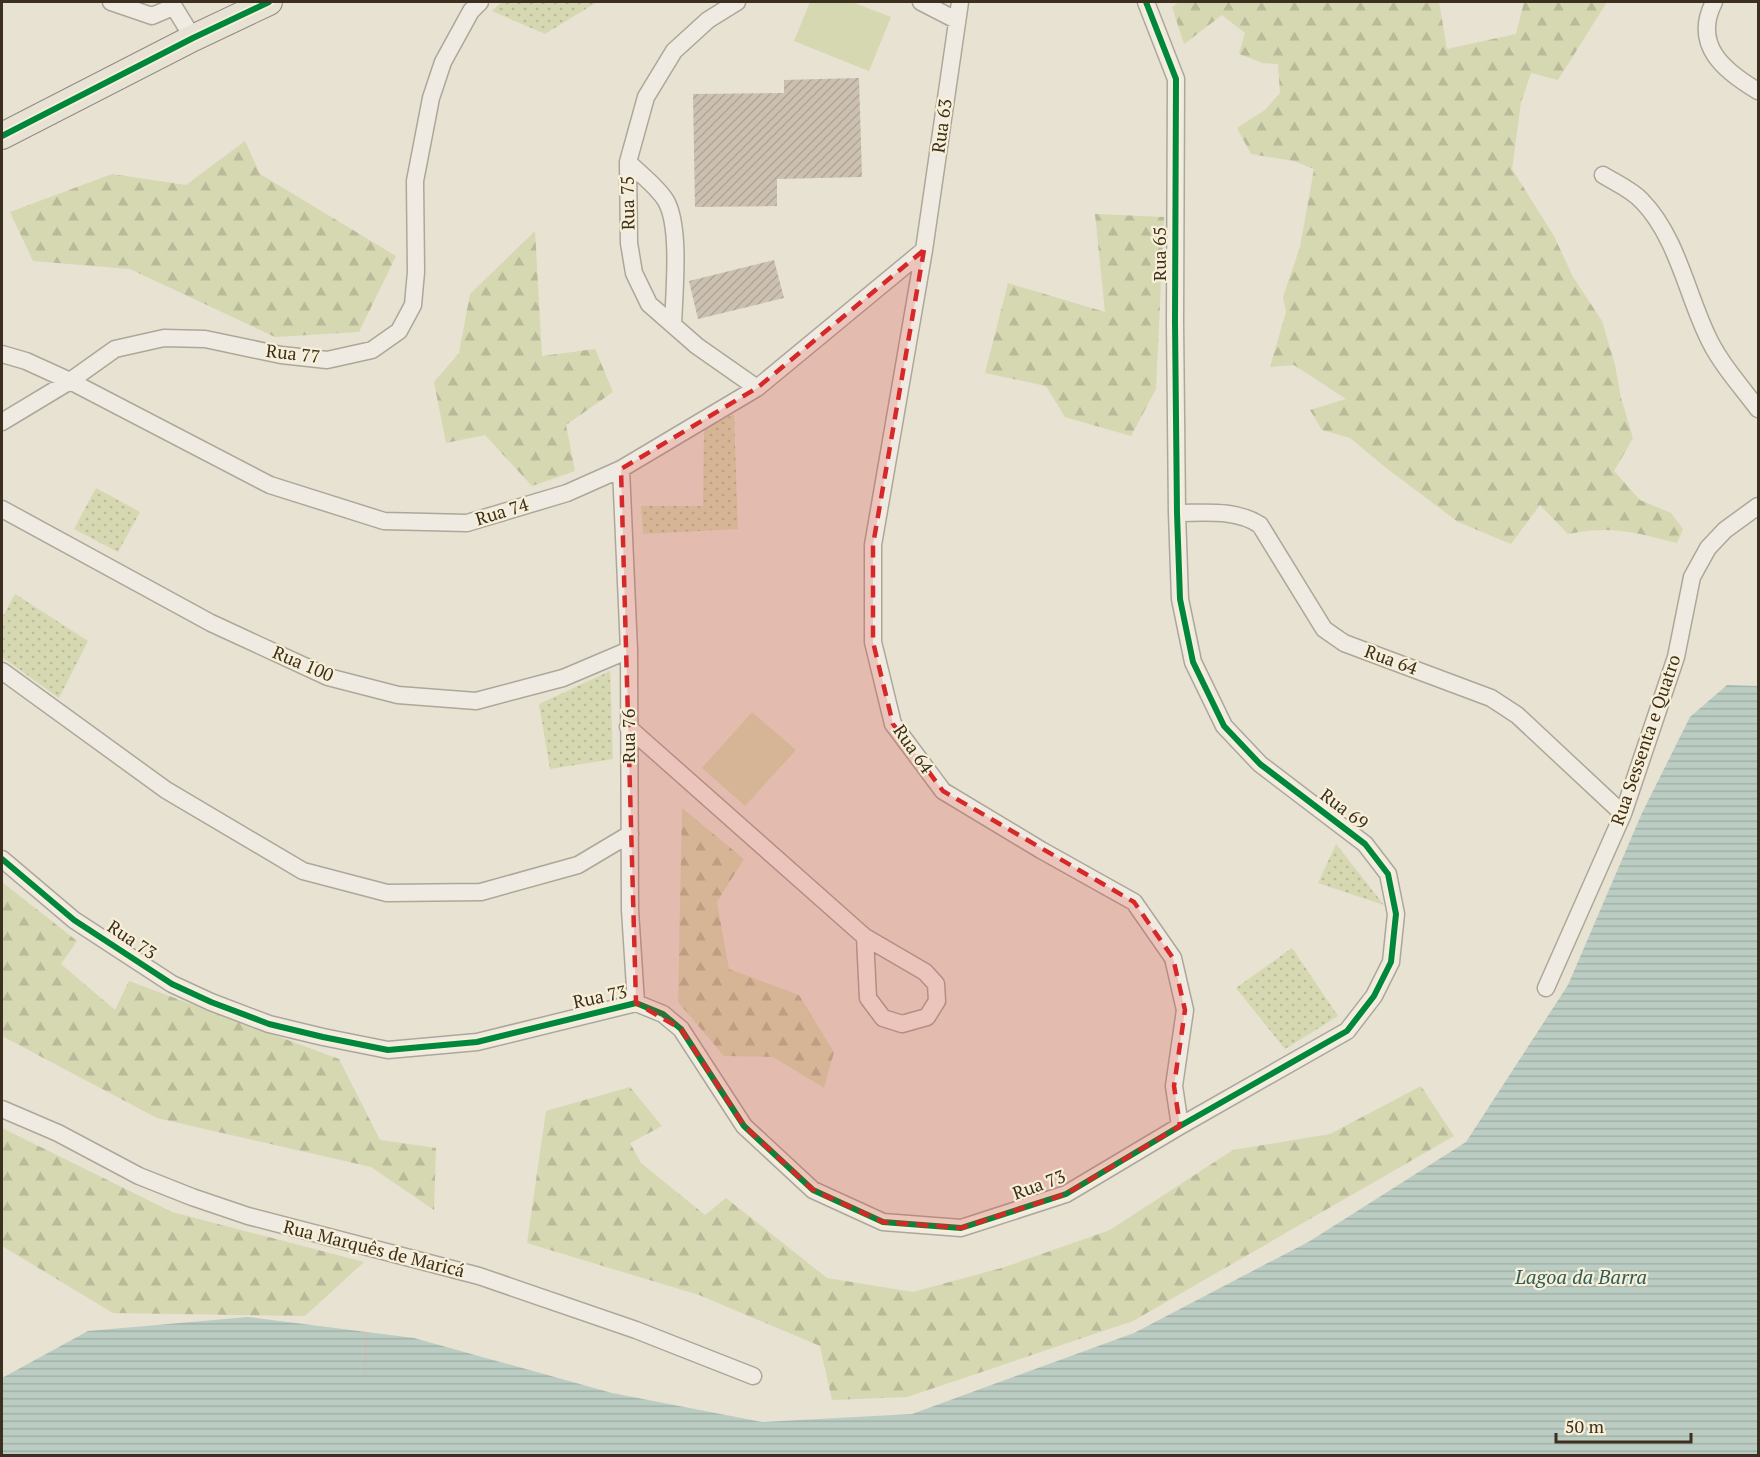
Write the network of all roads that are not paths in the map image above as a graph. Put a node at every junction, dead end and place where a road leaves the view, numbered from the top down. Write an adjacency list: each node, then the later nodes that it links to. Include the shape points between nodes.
1 (111, 2): 9 (street, via 152,16)
2 (269, 2): 11 (main road)
3 (480, 2): 19 (street, Rua 77, via 471,11 444,62 431,98 415,181 413,305 399,331 372,350 327,360 205,339 165,338 115,349)
4 (737, 2): 14 (street, Rua 75, via 708,20 674,51 646,97)
5 (921, 2): 10 (street)
6 (960, 2): 10 (street, Rua 63)
7 (1146, 2): 26 (street, Rua 65, via 1176,79)
8 (1714, 2): 12 (street, via 1707,34 1713,55)
9 (172, 4): 11 (street)
10 (956, 20): 16 (street, Rua 63)
11 (193, 38): 13 (main road)
12 (1758, 91)
13 (2, 136)
14 (628, 162): 17 (street, Rua 75, via 628,243 634,273 649,304); 17 (street, via 665,199 672,213)
15 (1604, 175): 21 (street, via 1640,199 1652,214 1678,259 1718,356)
16 (924, 250): 20 (street, Rua 74); 37 (street, Rua 64, via 873,545 873,642 894,724 943,791 1134,903 1141,912 1173,958 1185,1010 1174,1086)
17 (673, 325): 20 (street, Rua 75)
18 (2, 354): 19 (street, Rua 74)
19 (70, 381): 22 (street, Rua 77); 23 (street, Rua 74, via 270,485 384,521 467,523 567,493)
20 (757, 388): 23 (street, Rua 74)
21 (1758, 409)
22 (2, 422)
23 (621, 469): 27 (street, Rua 76)
24 (1758, 506): 30 (street, Rua Sessenta e Quatro, via 1708,548 1692,578 1676,657)
25 (2, 509): 27 (street, Rua 100, via 211,623 328,677 398,695 476,701 562,678)
26 (1177, 513): 30 (street, Rua 64, via 1233,513 1260,525 1324,629 1344,643 1491,698 1517,716); 37 (street, Rua 69, via 1180,599 1193,663 1224,726 1260,764 1365,844 1388,874 1396,914 1391,962 1374,996 1347,1031)
27 (629, 650): 29 (street, Rua 76)
28 (2, 671): 31 (street, via 166,790 303,871 387,893 481,892 578,865)
29 (628, 727): 31 (street, Rua 76); 33 (street)
30 (1623, 814): 34 (street, Rua Sessenta e Quatro)
31 (630, 834): 35 (street, Rua 76)
32 (2, 859): 35 (street, Rua 73, via 74,920 172,984 269,1024 323,1037 388,1050 477,1042)
33 (865, 937): 33 (street, via 868,998 883,1018 902,1024 927,1017 937,1001 936,984 924,972)
34 (1546, 988)
35 (636, 1003): 37 (street, Rua 73, via 663,1014 681,1029 744,1126 813,1190 883,1222 961,1228 1066,1194)
36 (2, 1109): 38 (street, Rua Marquês de Maricá, via 58,1133 139,1176 192,1197 248,1216 479,1276 636,1330)
37 (1180, 1126)
38 (753, 1376)

